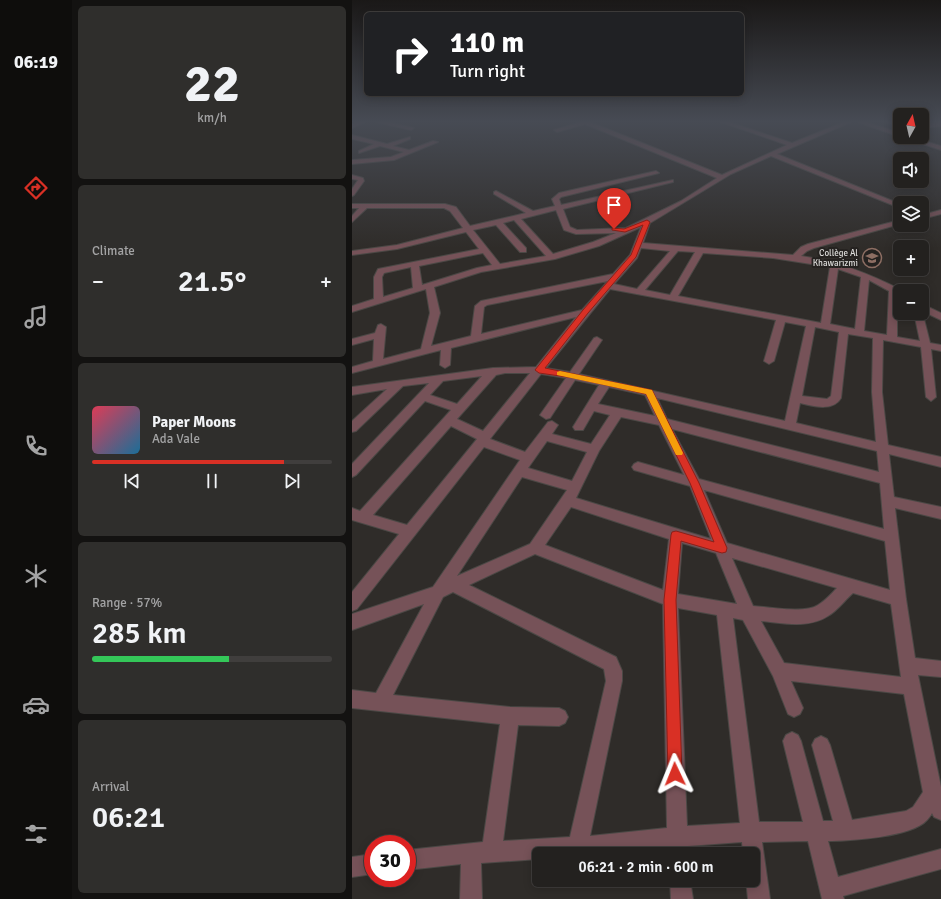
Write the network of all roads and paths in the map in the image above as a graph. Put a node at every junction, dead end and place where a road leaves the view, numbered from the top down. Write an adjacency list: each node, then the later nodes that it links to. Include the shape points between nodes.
1 (689, 164): 6 (street)
2 (749, 164): 6 (street)
3 (796, 164): 10 (street)
4 (656, 173): 13 (street, via 559,195 555,199)
5 (352, 177): 9 (street, via 361,181)
6 (721, 177): 20 (street)
7 (671, 181): 13 (street)
8 (496, 193): 15 (street)
9 (352, 194)
10 (893, 203)
11 (352, 206): 12 (street)
12 (365, 206): 18 (street); 22 (street, via 445,206 453,209)
13 (559, 207): 15 (street); 23 (street, via 570,230)
14 (941, 212): 16 (street)
15 (531, 213): 17 (street)
16 (929, 215)
17 (515, 217): 19 (street); 30 (street)
18 (352, 220)
19 (498, 222): 22 (street); 26 (street)
20 (647, 222): 23 (street); 24 (street)
21 (893, 224): 31 (street, via 811,246)
22 (468, 229): 25 (street); 32 (street)
23 (625, 230): 30 (street, via 584,248)
24 (638, 245): 27 (street); 37 (street, via 634,256)
25 (485, 250): 33 (street); 35 (street)
26 (523, 250)
27 (675, 250): 29 (street); 42 (street)
28 (352, 252): 32 (street)
29 (699, 252): 31 (street); 43 (street)
30 (552, 257): 35 (street)
31 (796, 257): 34 (street)
32 (378, 261): 33 (street); 44 (street)
33 (415, 265): 41 (street)
34 (834, 265): 36 (street); 53 (street)
35 (498, 267): 38 (street)
36 (865, 275): 40 (street); 55 (street)
37 (618, 276): 39 (street); 57 (street, via 484,303 480,306)
38 (430, 286): 41 (street); 64 (street, via 435,313)
39 (608, 286): 42 (street); 47 (street)
40 (893, 289)
41 (418, 290): 44 (street)
42 (639, 292): 43 (street)
43 (673, 298): 49 (street)
44 (379, 300): 45 (street)
45 (352, 309)
46 (929, 310): 48 (street)
47 (585, 312): 57 (street); 69 (street)
48 (941, 317)
49 (781, 318): 52 (street); 65 (street)
50 (894, 320): 58 (street)
51 (921, 320): 61 (street)
52 (811, 324): 53 (street); 79 (street)
53 (825, 326): 54 (street)
54 (844, 330): 55 (street); 79 (street, via 834,401 825,403)
55 (859, 332): 56 (street)
56 (878, 336): 58 (street); 90 (street, via 877,392)
57 (476, 338): 62 (street)
58 (892, 338): 61 (street)
59 (597, 340): 71 (street)
60 (352, 342): 66 (street, via 380,331)
61 (926, 345): 63 (street); 78 (street)
62 (446, 346): 64 (street); 67 (street)
63 (941, 348)
64 (425, 351): 66 (street)
65 (768, 362)
66 (378, 364): 68 (street)
67 (445, 365)
68 (352, 370)
69 (539, 370): 70 (street); 71 (street); 89 (street)
70 (492, 371): 72 (street); 81 (street)
71 (574, 376): 74 (street); 85 (street)
72 (441, 377): 73 (street); 77 (street)
73 (400, 383): 75 (street); 88 (street)
74 (606, 383): 76 (street); 80 (street)
75 (352, 391)
76 (649, 392): 84 (street); 86 (street)
77 (424, 397): 81 (street); 96 (street)
78 (931, 398)
79 (795, 399): 86 (street)
80 (592, 407): 82 (street); 87 (street)
81 (459, 410): 83 (street)
82 (618, 412): 84 (street); 91 (street)
83 (450, 420): 89 (street); 103 (street)
84 (663, 422): 97 (street); 98 (street)
85 (547, 426): 91 (street); 92 (street)
86 (790, 426): 90 (street)
87 (579, 427)
88 (352, 428)
89 (483, 438): 92 (street, via 495,447); 104 (street)
90 (883, 448): 93 (street); 97 (street)
91 (594, 449): 99 (street)
92 (528, 458): 95 (street)
93 (941, 462)
94 (638, 467): 98 (street)
95 (520, 471): 99 (street); 110 (street)
96 (352, 472)
97 (885, 479): 101 (street)
98 (695, 483): 106 (street); 108 (street)
99 (576, 487): 100 (street)
100 (568, 501): 105 (street); 107 (street)
101 (888, 501): 102 (street); 106 (street)
102 (941, 513)
103 (358, 515): 104 (street)
104 (411, 532): 113 (street)
105 (676, 535): 108 (street); 112 (street)
106 (893, 537): 111 (street)
107 (535, 548): 110 (street); 112 (street)
108 (722, 548): 109 (street); 115 (street)
109 (851, 585): 111 (street); 115 (street, via 823,611 810,616)
110 (446, 588): 116 (street); 122 (street); 133 (street, via 610,663 614,671 614,681)
111 (898, 599): 117 (street)
112 (670, 600): 114 (street); 132 (street)
113 (352, 604)
114 (724, 609): 115 (street); 130 (street)
115 (748, 613): 119 (street)
116 (352, 622)
117 (908, 666): 118 (street); 120 (street)
118 (941, 669)
119 (779, 671): 120 (street); 123 (street)
120 (911, 686): 128 (street)
121 (352, 699): 122 (street)
122 (380, 703): 124 (street)
123 (794, 708)
124 (510, 716): 125 (street); 135 (street)
125 (558, 717)
126 (792, 741): 131 (street)
127 (820, 745): 129 (street)
128 (937, 802): 129 (street, via 910,820)
129 (845, 831): 131 (street)
130 (750, 832): 131 (street); 132 (street); 145 (street)
131 (814, 832): 142 (street)
132 (678, 846): 133 (street)
133 (578, 847)
134 (532, 850): 135 (street)
135 (492, 852): 136 (street)
136 (471, 853): 137 (street); 143 (street)
137 (416, 859)
138 (941, 859): 142 (street)
139 (364, 865): 140 (street)
140 (352, 867)
141 (681, 887): 144 (street)
142 (832, 894)
143 (471, 899)
144 (682, 899)
145 (759, 899)

